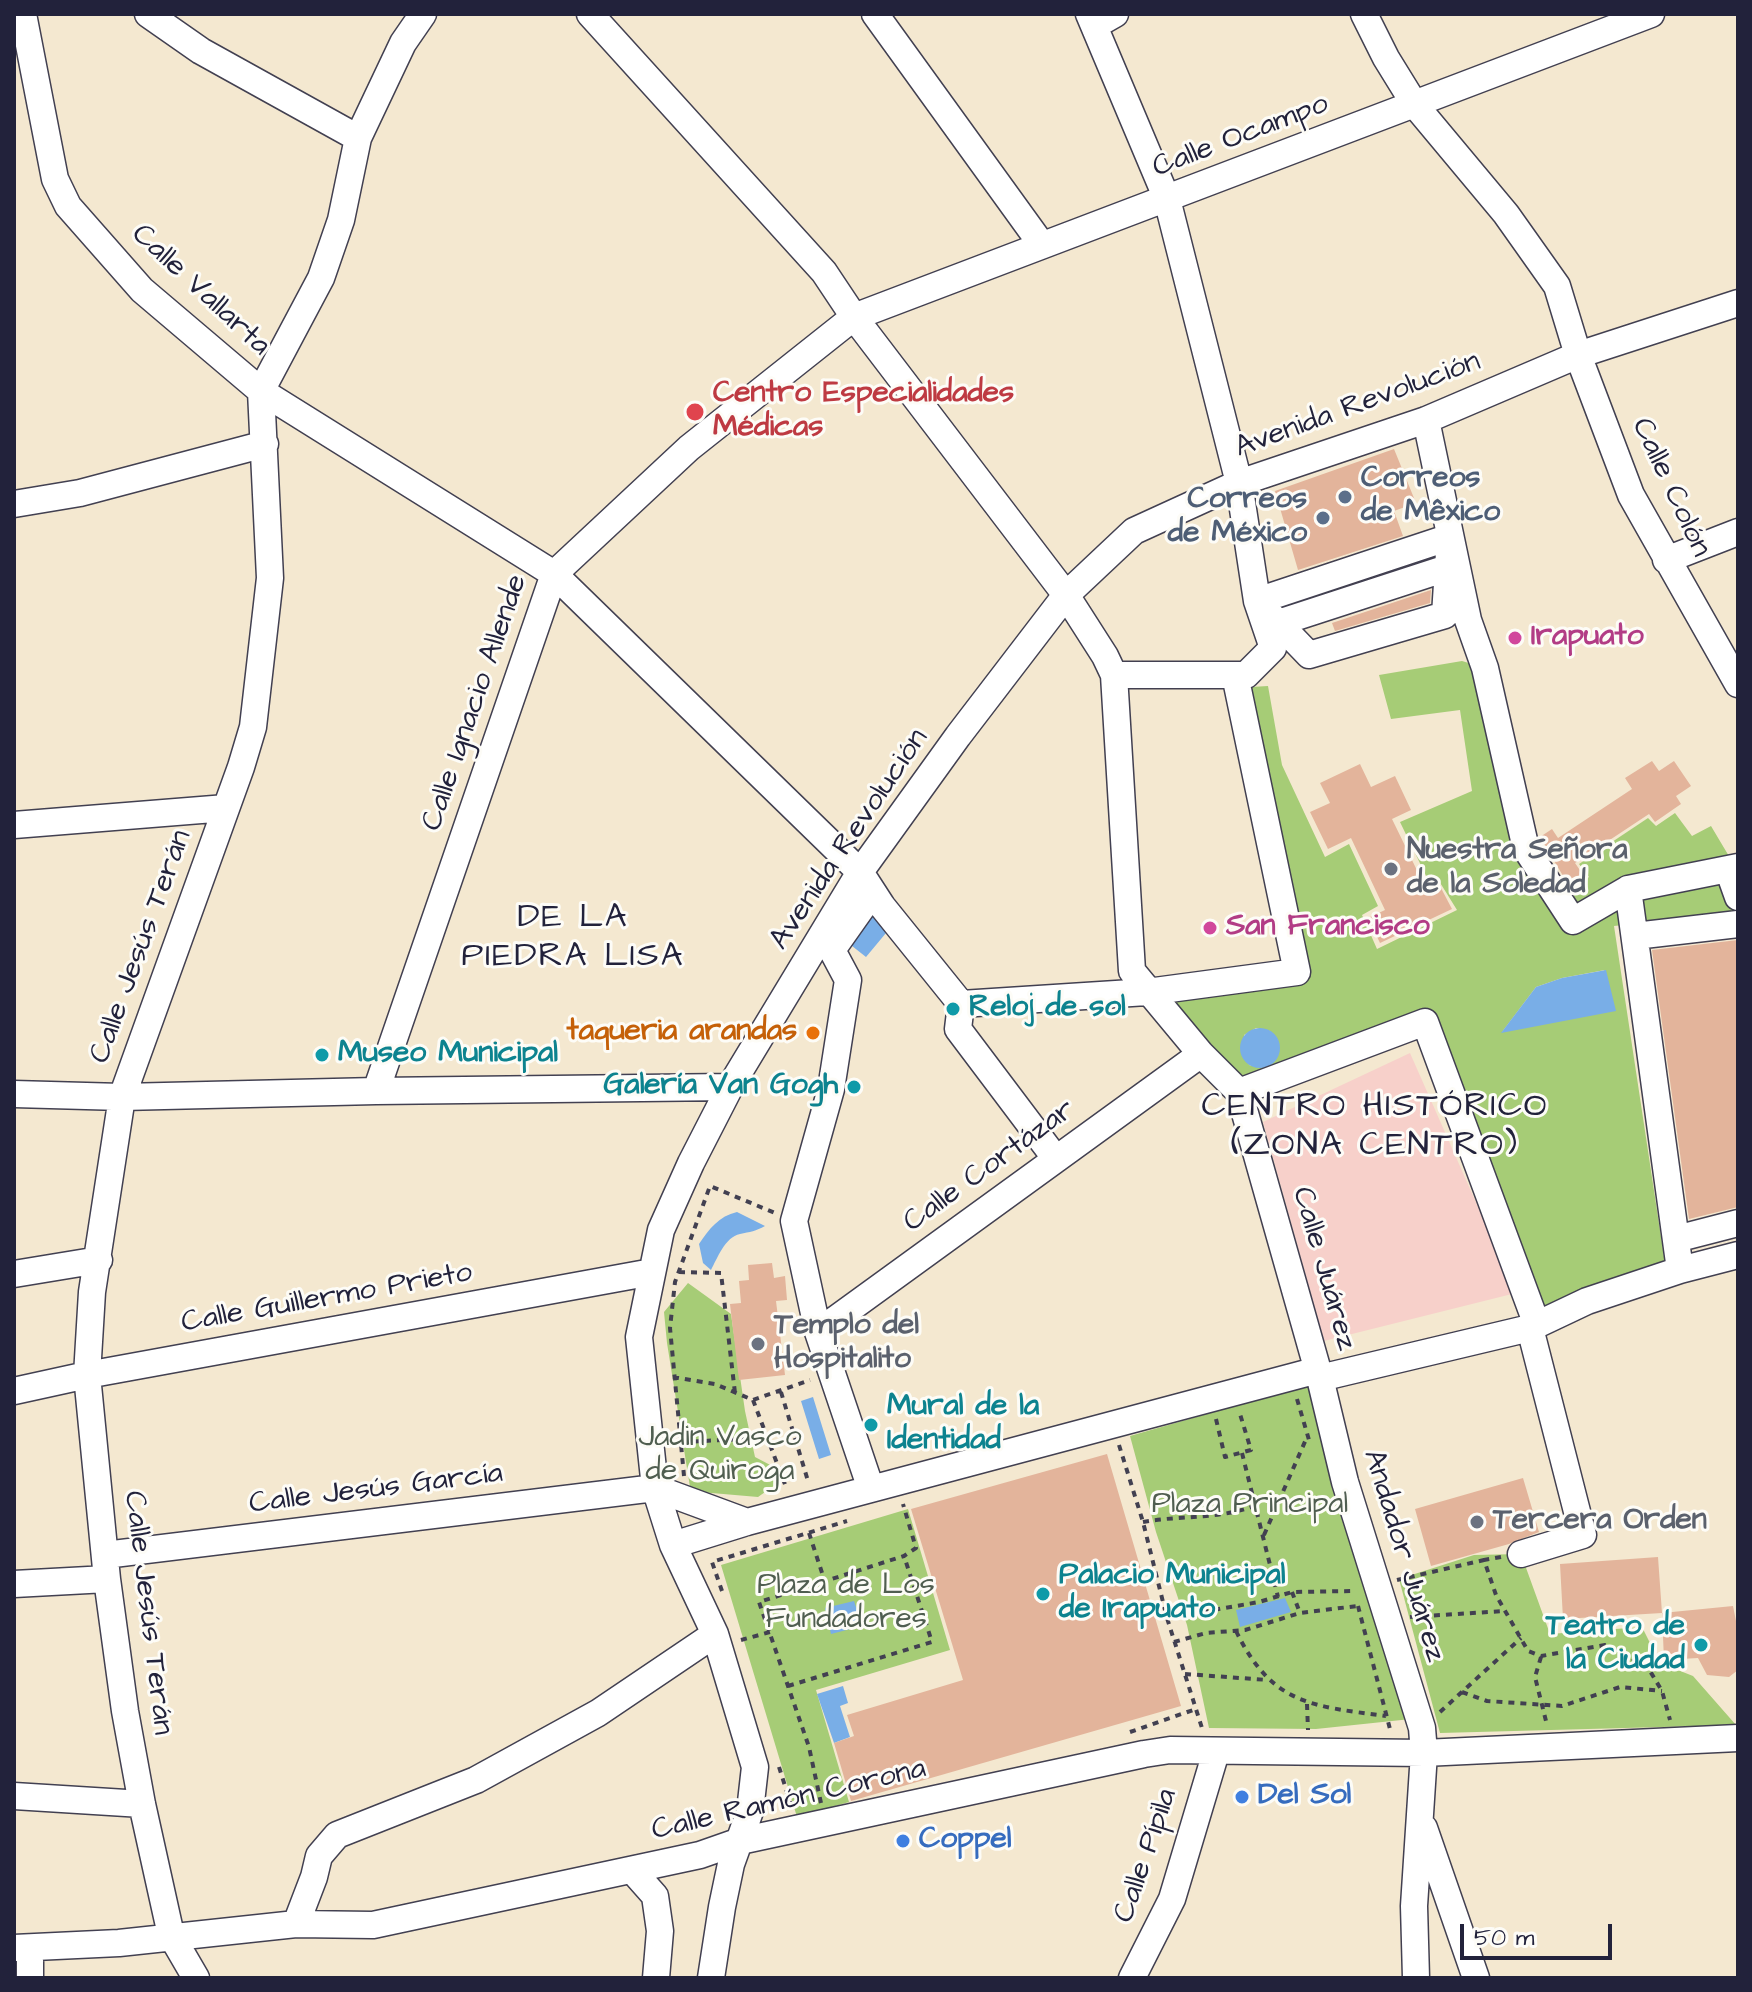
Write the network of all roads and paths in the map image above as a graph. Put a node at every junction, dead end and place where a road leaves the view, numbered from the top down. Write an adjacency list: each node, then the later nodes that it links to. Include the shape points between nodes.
1 (23, 14): 16 (street, Calle Vallarta, via 55,179 68,206 142,290)
2 (148, 14): 10 (street, via 201,51)
3 (423, 14): 10 (street, via 403,43)
4 (590, 14): 14 (street, via 824,272)
5 (875, 14): 12 (street)
6 (1364, 14): 9 (street, Calle Colón)
7 (1651, 14): 9 (street, Calle Ocampo)
8 (1099, 18): 11 (street)
9 (1415, 105): 11 (street, Calle Ocampo); 15 (street, Calle Colón, via 1506,214 1557,286)
10 (358, 138): 16 (street, via 341,220 321,278)
11 (1167, 199): 12 (street, Calle Ocampo); 19 (street)
12 (1042, 245): 14 (street, Calle Ocampo)
13 (1738, 303): 15 (street, Avenida Revolución)
14 (854, 317): 25 (street, Calle Ignacio Allende, via 689,448); 26 (street)
15 (1578, 355): 17 (street, Avenida Revolución); 23 (street, Calle Colón, via 1631,495)
16 (261, 391): 18 (street, Calle Jesús Terán); 25 (street, Calle Vallarta)
17 (1426, 420): 19 (street, Avenida Revolución); 22 (street)
18 (265, 444): 20 (street, via 80,493); 33 (street, Calle Jesús Terán, via 268,593 253,727)
19 (1239, 483): 26 (street, Avenida Revolución, via 1134,531); 27 (street)
20 (14, 504)
21 (1738, 532): 23 (street)
22 (1450, 537): 24 (street); 27 (street); 28 (street)
23 (1666, 560): 32 (street, Calle Colón)
24 (1447, 568): 29 (street); 29 (street, via 1445,615 1309,655)
25 (554, 574): 36 (street, Calle Vallarta); 45 (street, Calle Ignacio Allende)
26 (1066, 595): 30 (street); 36 (street, Avenida Revolución, via 958,736)
27 (1257, 601): 29 (street)
28 (1468, 620): 29 (street, via 1313,663 1293,660); 37 (street, via 1485,668 1526,849 1573,921)
29 (1275, 635): 31 (street, via 1246,675)
30 (1114, 675): 31 (street); 41 (street, Calle Juárez, via 1132,971)
31 (1235, 675): 41 (street, via 1297,972)
32 (1738, 684)
33 (226, 808): 34 (street); 48 (street, Calle Jesús Terán)
34 (14, 825)
35 (1733, 868): 37 (street); 38 (street)
36 (866, 882): 42 (street, Calle Vallarta); 44 (street, Avenida Revolución); 50 (street, via 832,950 848,980 831,1089)
37 (1628, 889): 40 (street)
38 (1738, 897)
39 (1738, 924): 40 (street)
40 (1635, 936): 52 (street)
41 (1147, 992): 42 (street); 43 (street, Calle Juárez)
42 (961, 1004): 49 (street, via 958,1029)
43 (1201, 1054): 46 (street, Calle Juárez); 49 (street, Calle Cortázar)
44 (730, 1087): 45 (street); 56 (street, Avenida Revolución, via 661,1230)
45 (376, 1091): 48 (street)
46 (1239, 1092): 59 (street, via 1425,1022); 62 (street, Calle Juárez)
47 (14, 1094): 48 (street)
48 (122, 1097): 54 (street, Calle Jesús Terán)
49 (1056, 1159): 60 (street, Calle Cortázar)
50 (794, 1221): 57 (path, via 710,1186); 60 (street)
51 (1738, 1223): 52 (street)
52 (1676, 1239): 55 (street)
53 (1738, 1255): 55 (street)
54 (99, 1260): 58 (street); 63 (street, Calle Jesús Terán)
55 (1680, 1270): 59 (street, via 1587,1301)
56 (652, 1272): 63 (street, Calle Guillermo Prieto); 76 (street, Avenida Revolución, via 639,1337)
57 (679, 1272): 64 (path, via 670,1328); 67 (path, via 721,1273)
58 (14, 1274)
59 (1534, 1326): 62 (street); 86 (street, via 1583,1535)
60 (818, 1332): 61 (street)
61 (831, 1371): 66 (path); 77 (street)
62 (1319, 1374): 77 (street); 95 (street, Andador Juárez)
63 (87, 1375): 65 (street, Calle Guillermo Prieto); 89 (street, Calle Jesús Terán)
64 (673, 1377): 67 (path); 74 (path)
65 (14, 1391)
66 (781, 1392): 68 (path); 81 (path)
67 (735, 1393): 68 (path)
68 (753, 1400): 72 (path)
69 (1240, 1411): 75 (path, via 1251,1450)
70 (1216, 1417): 75 (path, via 1225,1457)
71 (1308, 1435): 84 (path)
72 (768, 1438): 74 (path); 81 (path)
73 (1118, 1441): 83 (path)
74 (681, 1442): 78 (path)
75 (1242, 1453): 80 (path)
76 (655, 1488): 78 (street); 85 (street, Avenida Revolución); 89 (street, Calle Jesús García)
77 (871, 1489): 81 (street)
78 (686, 1498): 82 (street)
79 (903, 1504): 87 (path, via 916,1548)
80 (1255, 1505): 83 (path, via 1231,1514); 84 (path)
81 (806, 1516): 82 (street); 90 (path)
82 (747, 1522): 85 (street)
83 (1143, 1522): 98 (path)
84 (1263, 1538): 94 (path)
85 (673, 1545): 101 (street, Avenida Revolución)
86 (1521, 1554): 88 (path)
87 (904, 1556): 90 (path); 107 (path, via 932,1642)
88 (1484, 1560): 95 (path); 96 (path)
89 (106, 1567): 91 (street, Calle Jesús García); 120 (street, Calle Jesús Terán)
90 (825, 1582): 100 (path, via 759,1602)
91 (14, 1584)
92 (1353, 1591): 93 (path)
93 (1292, 1592): 94 (path); 97 (path)
94 (1278, 1597): 98 (path)
95 (1377, 1603): 96 (path); 97 (path); 112 (path); 115 (street, Andador Juárez)
96 (1504, 1611): 102 (path)
97 (1300, 1613): 99 (path)
98 (1167, 1618): 103 (path)
99 (1236, 1631): 103 (path); 106 (path)
100 (770, 1632): 101 (path); 107 (path)
101 (727, 1638): 123 (street, Avenida Revolución, via 755,1767); 125 (street, via 476,1780 337,1835 319,1856)
102 (1521, 1638): 104 (path, via 1528,1651); 109 (path)
103 (1174, 1642): 105 (path)
104 (1541, 1656): 108 (path, via 1605,1645 1647,1666); 111 (path, via 1535,1677)
105 (1185, 1674): 106 (path); 117 (path)
106 (1268, 1680): 110 (path)
107 (788, 1686): 121 (path)
108 (1662, 1691): 111 (path, via 1620,1687 1562,1706); 116 (path)
109 (1462, 1692): 111 (path, via 1487,1701); 115 (path)
110 (1307, 1704): 112 (path); 113 (path)
111 (1541, 1706): 118 (path)
112 (1386, 1716): 115 (path, via 1390,1731)
113 (1309, 1738)
114 (1738, 1738): 116 (street, Calle Ramón Corona)
115 (1423, 1741): 117 (street, Calle Ramón Corona); 118 (street, Calle Ramón Corona); 122 (street)
116 (1676, 1741): 118 (street, Calle Ramón Corona)
117 (1211, 1746): 123 (street, Calle Ramón Corona, via 1144,1754); 132 (street, Calle Pípila, via 1172,1899)
118 (1553, 1747)
119 (14, 1796): 120 (street)
120 (142, 1804): 126 (street, Calle Jesús Terán)
121 (822, 1807)
122 (1419, 1813): 133 (street); 134 (street)
123 (740, 1841): 124 (street, Calle Ramón Corona); 131 (street, Avenida Revolución, via 731,1864)
124 (632, 1870): 125 (street, Calle Ramón Corona, via 373,1925); 130 (street, via 655,1896 660,1931)
125 (296, 1924): 126 (street, Calle Ramón Corona)
126 (171, 1935): 127 (street, Calle Ramón Corona); 129 (street, Calle Jesús Terán)
127 (22, 1948): 128 (street)
128 (30, 1978)
129 (196, 1978)
130 (656, 1978)
131 (711, 1978)
132 (1132, 1978)
133 (1416, 1978)
134 (1476, 1978)

